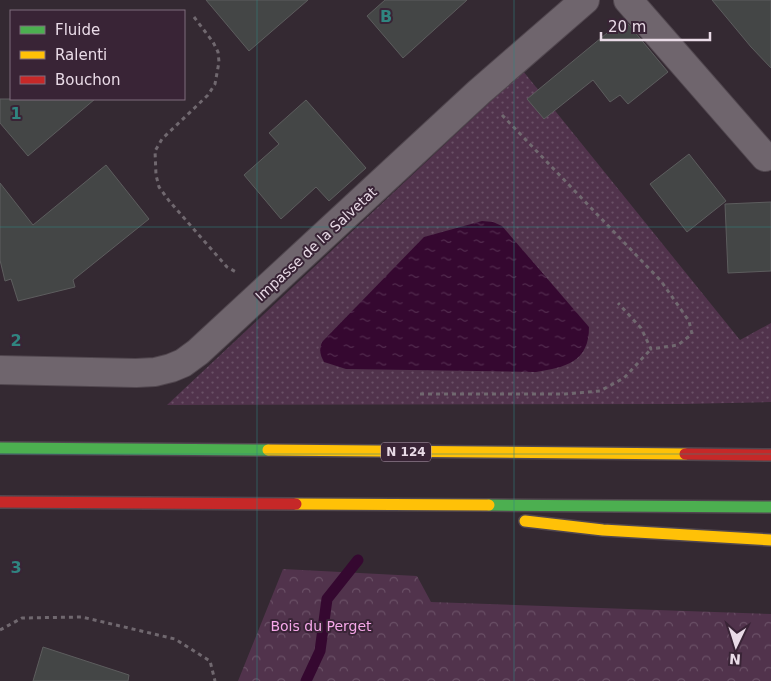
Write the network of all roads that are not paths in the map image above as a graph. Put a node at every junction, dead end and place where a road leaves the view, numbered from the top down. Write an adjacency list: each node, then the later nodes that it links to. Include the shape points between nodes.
1 (585, 0): 4 (street, Impasse de la Salvetat, via 479,92 183,363 155,372 136,373)
2 (628, 0): 3 (street)
3 (765, 157)
4 (0, 370)
5 (0, 448): 6 (highway, N 124)
6 (771, 455)
7 (0, 502): 8 (highway)
8 (379, 505): 9 (highway); 10 (highway)
9 (771, 506)
10 (486, 517)
11 (515, 520): 12 (highway, via 603,530)
12 (771, 540)

